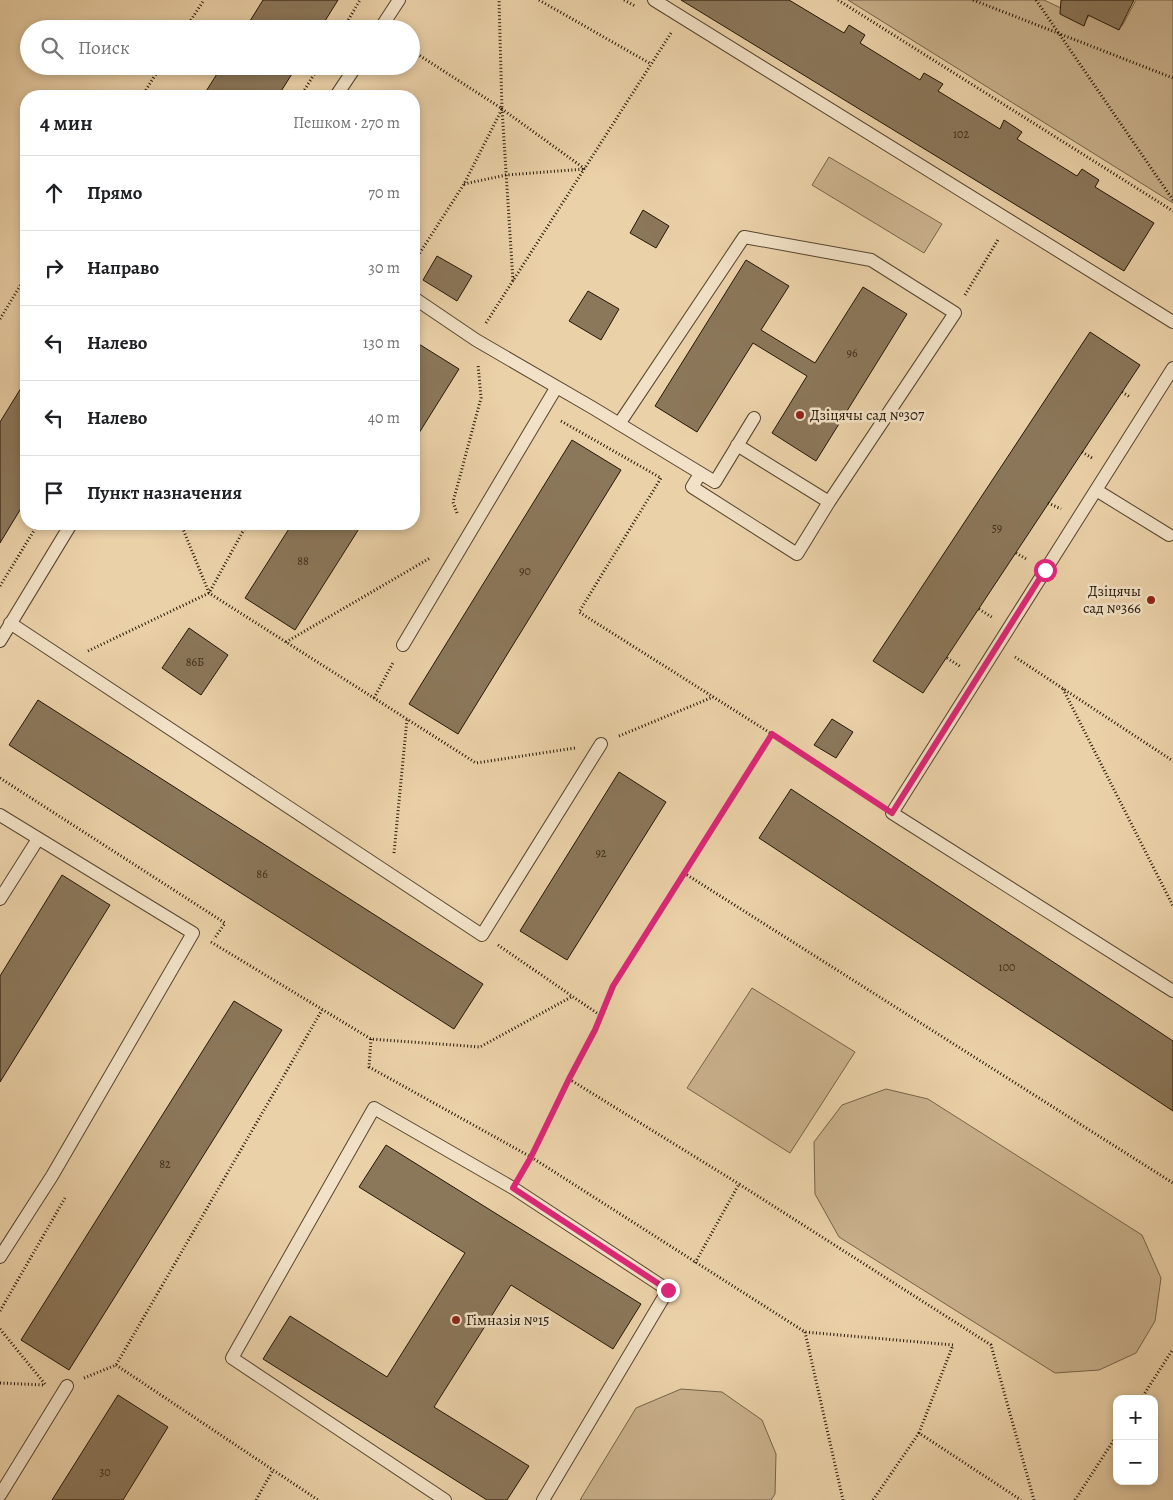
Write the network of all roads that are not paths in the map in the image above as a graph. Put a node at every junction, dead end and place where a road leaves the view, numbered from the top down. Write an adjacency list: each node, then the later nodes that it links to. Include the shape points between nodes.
1 (399, 0): 3 (lane)
2 (654, 0): 7 (lane)
3 (386, 20)
4 (350, 75): 5 (lane)
5 (340, 90)
6 (420, 302): 9 (lane)
7 (1173, 322)
8 (1173, 368): 14 (lane)
9 (556, 388): 11 (lane); 20 (lane)
10 (754, 418): 12 (lane)
11 (619, 424): 13 (lane); 15 (lane, via 744,237 871,260 955,313)
12 (737, 445): 13 (lane, via 714,482); 15 (lane)
13 (700, 474): 15 (lane, via 692,487 797,554)
14 (1096, 490): 17 (lane); 25 (lane, via 892,813)
15 (829, 502)
16 (67, 530): 18 (lane)
17 (1169, 535)
18 (10, 623): 19 (lane); 21 (lane, via 482,935)
19 (0, 641)
20 (403, 645)
21 (601, 744)
22 (0, 816): 23 (lane)
23 (38, 839): 24 (lane); 26 (lane, via 192,933 52,1176)
24 (0, 899)
25 (1173, 991)
26 (0, 1257)
27 (67, 1386): 28 (lane)
28 (0, 1495)
29 (444, 1500): 30 (lane, via 232,1358 374,1108 513,1188 668,1290)
30 (544, 1500)

